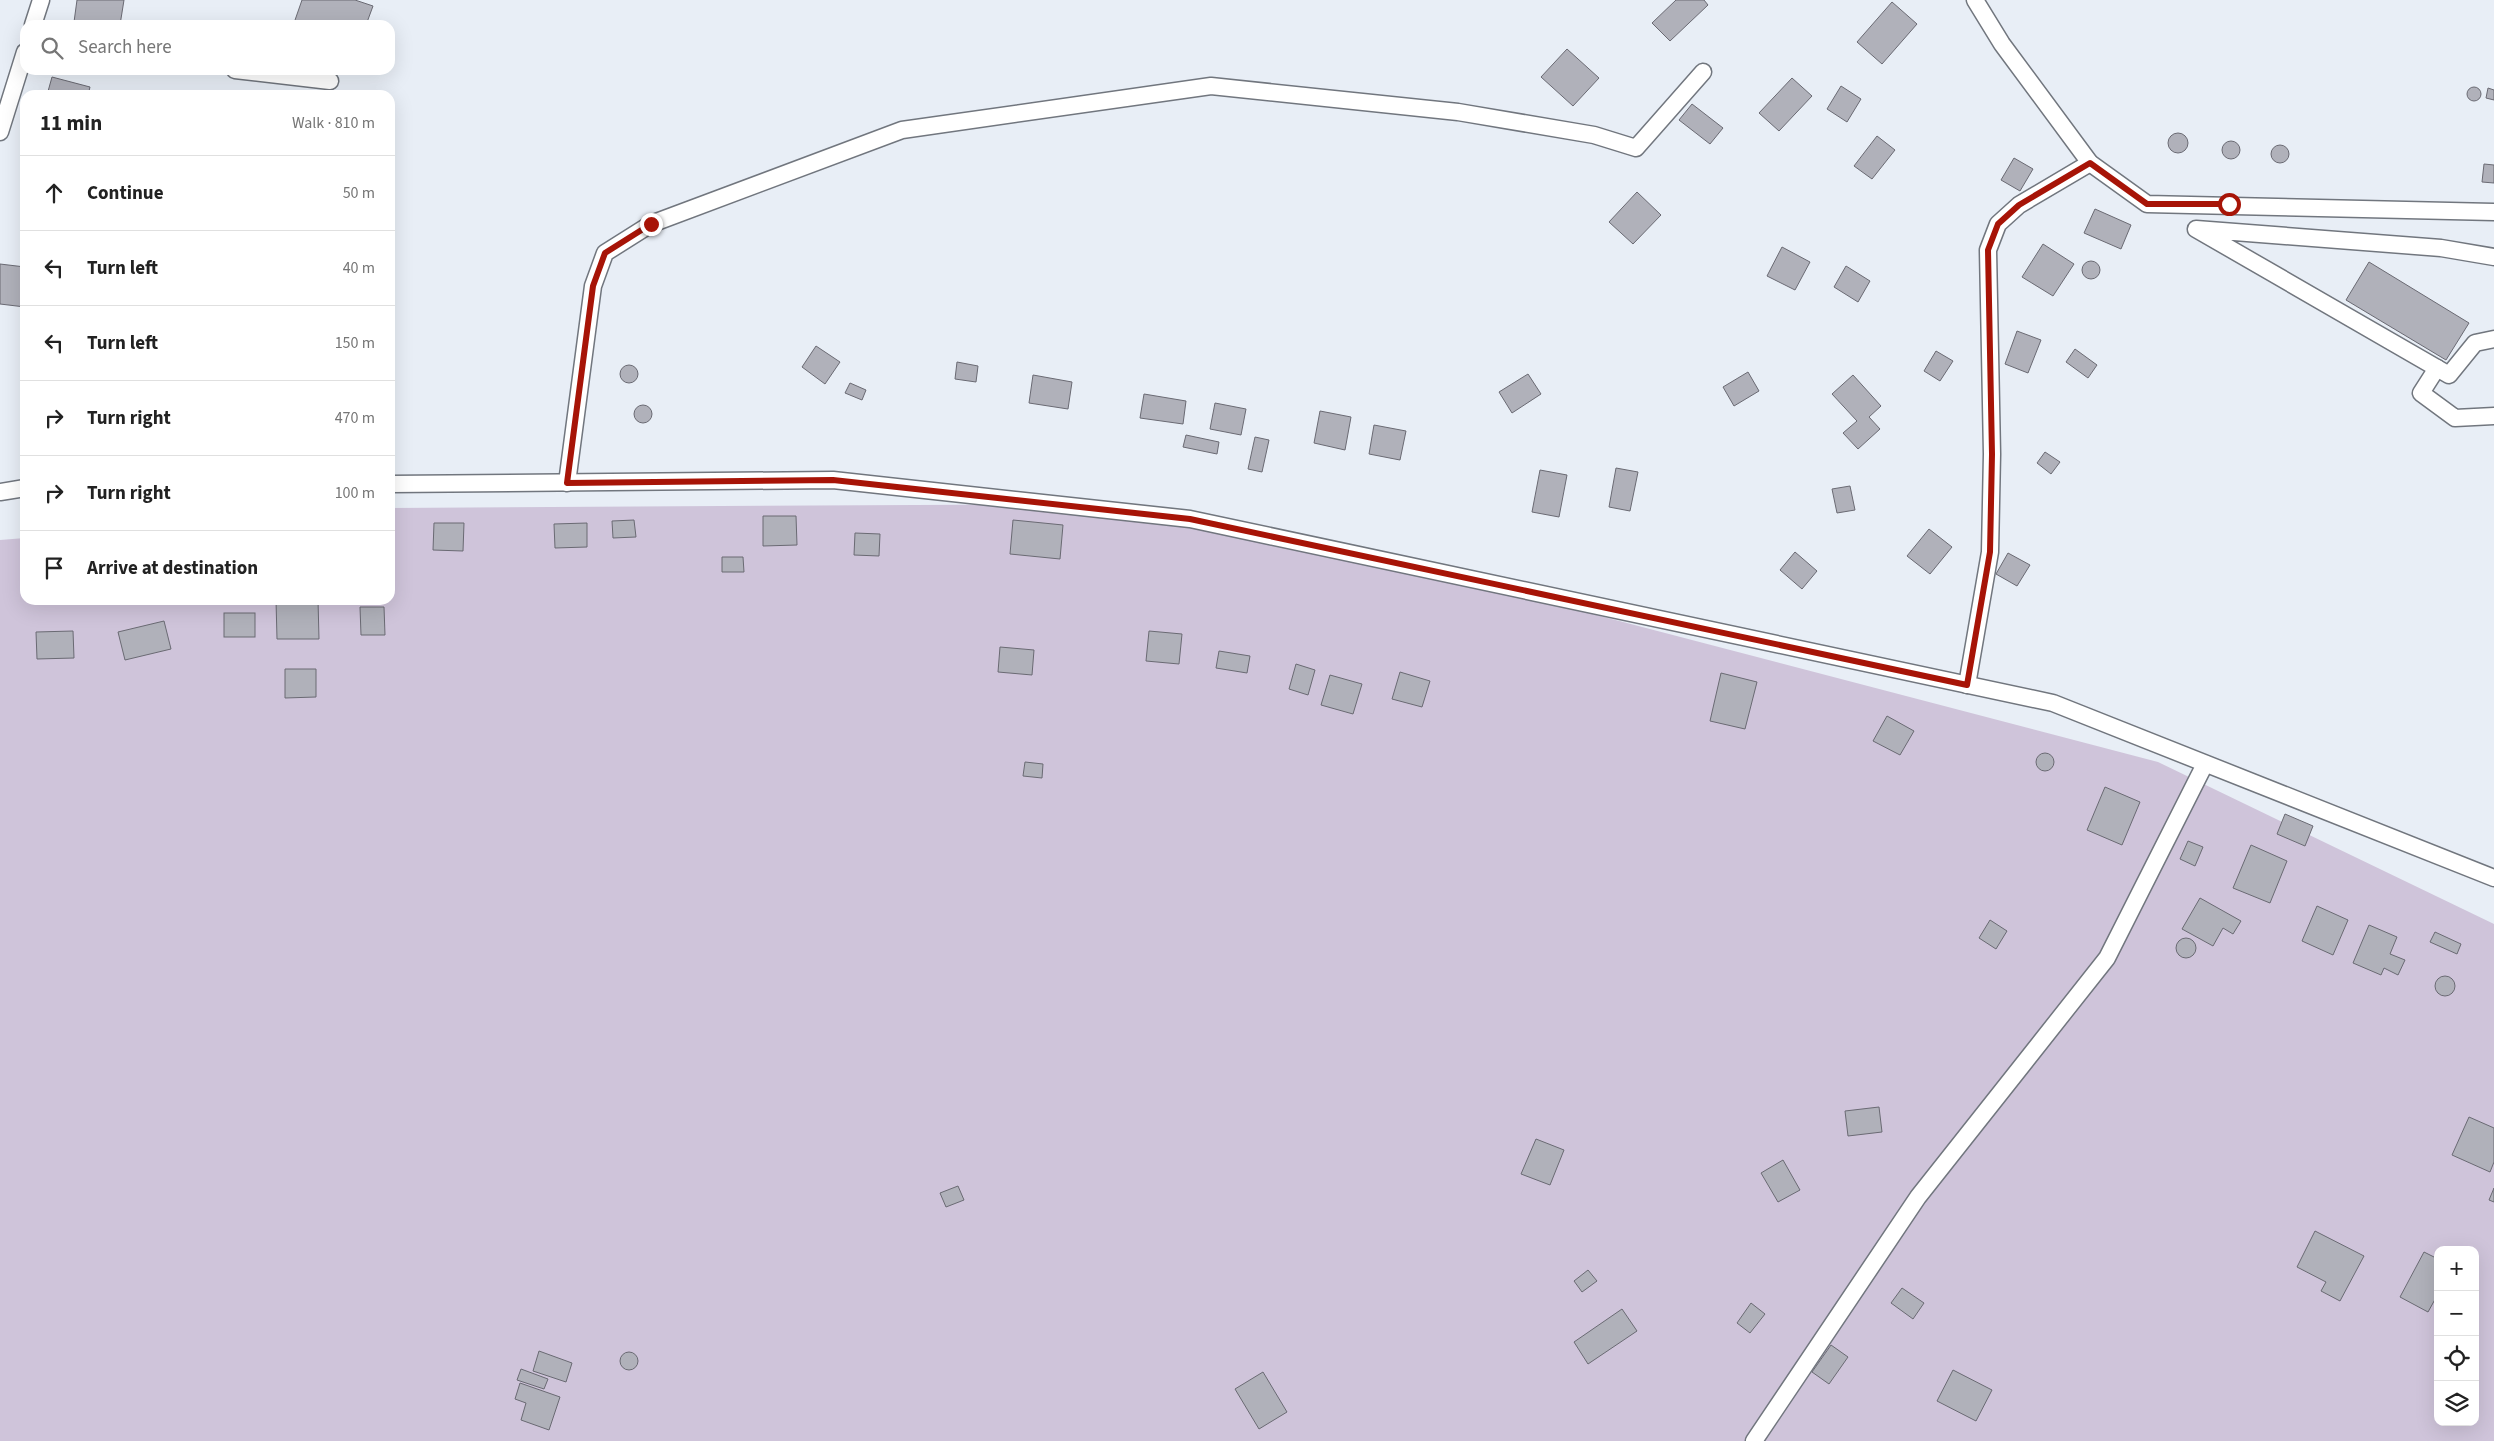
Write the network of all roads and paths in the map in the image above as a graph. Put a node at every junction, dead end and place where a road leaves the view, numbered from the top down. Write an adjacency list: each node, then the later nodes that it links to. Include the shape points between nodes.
1 (41, 0): 3 (street)
2 (1976, 0): 9 (street, via 2002,44)
3 (35, 20)
4 (20, 68): 8 (street)
5 (1702, 72): 15 (street, via 1636,148 1594,135 1458,112 1211,86 902,130 651,224 605,253 593,286)
6 (282, 75): 7 (street)
7 (330, 80)
8 (0, 132)
9 (2090, 163): 10 (street, via 2147,204); 19 (street, via 2019,205 1998,224 1988,250 1992,454 1990,552)
10 (2494, 212)
11 (2494, 257): 13 (street, via 2441,248 2196,229)
12 (2494, 339): 13 (street, via 2475,343 2449,375)
13 (2437, 368): 14 (street, via 2421,393 2455,418)
14 (2494, 416)
15 (567, 483): 16 (street); 19 (street, via 833,480 1190,519)
16 (395, 484)
17 (20, 489): 18 (street)
18 (0, 492)
19 (1967, 685): 20 (street, via 2053,703)
20 (2205, 764): 21 (street); 22 (street, via 2107,958 1918,1197)
21 (2494, 878)
22 (1754, 1441)

